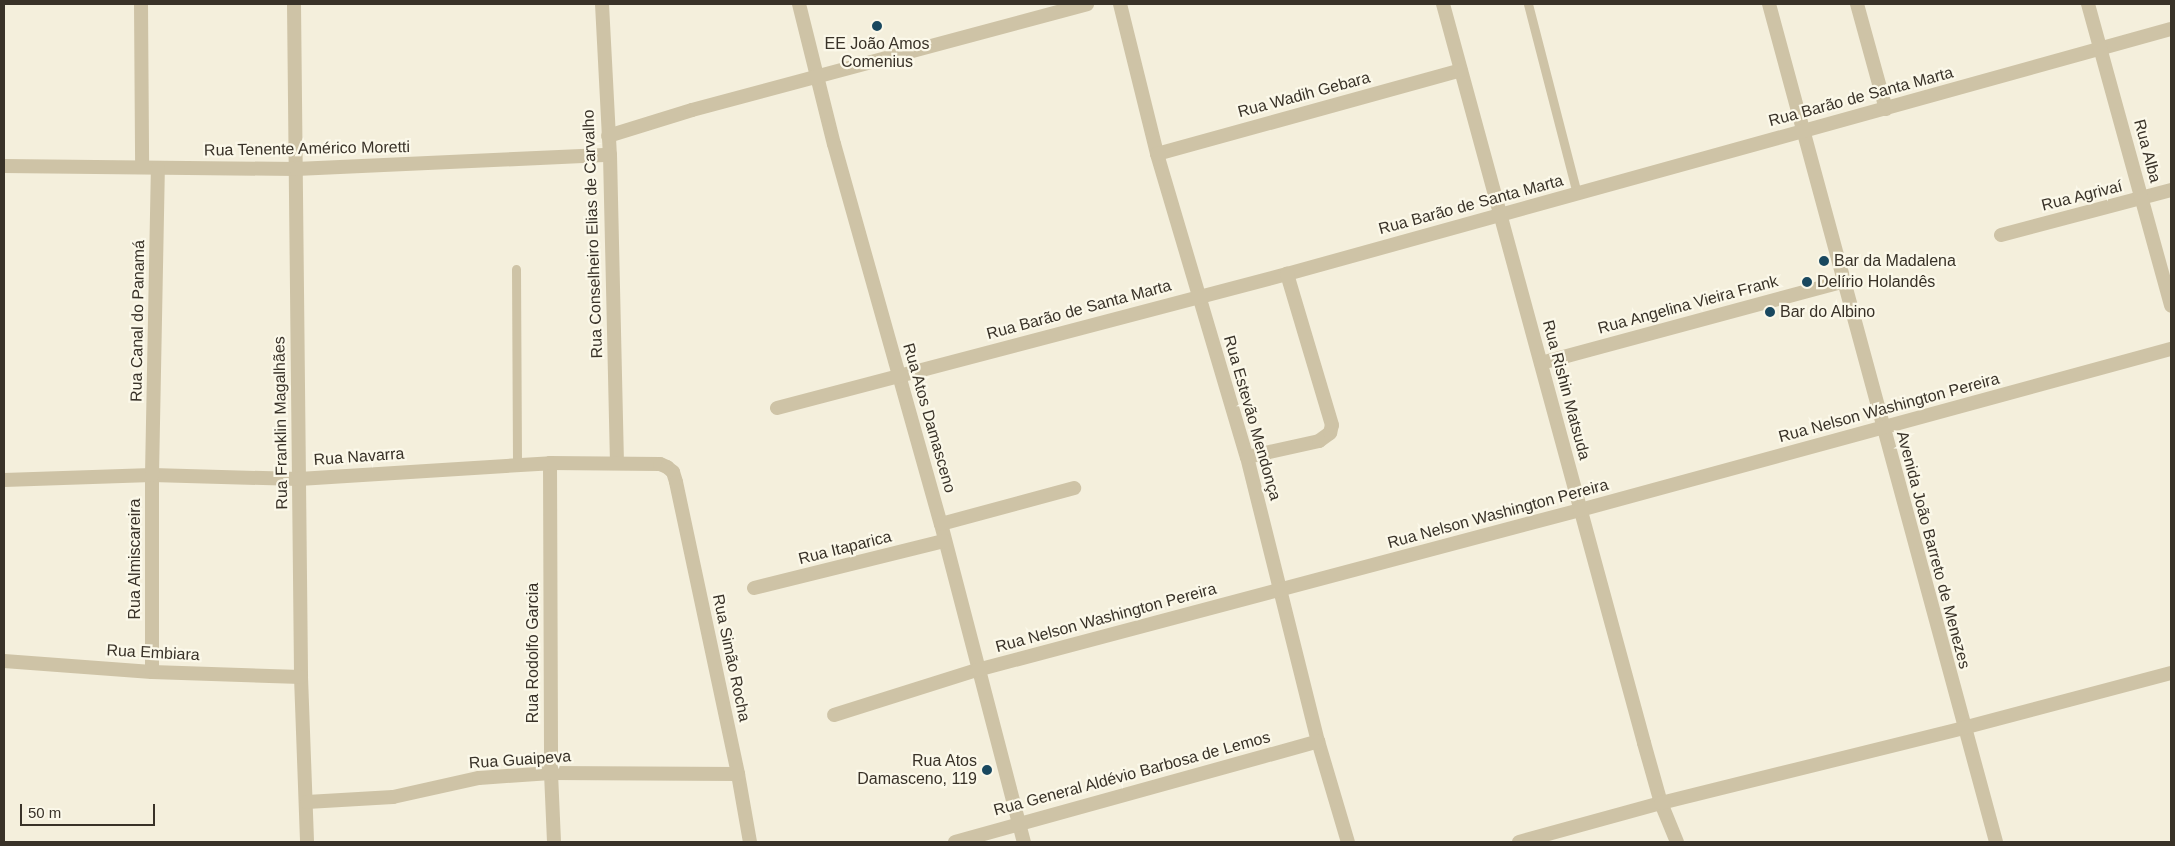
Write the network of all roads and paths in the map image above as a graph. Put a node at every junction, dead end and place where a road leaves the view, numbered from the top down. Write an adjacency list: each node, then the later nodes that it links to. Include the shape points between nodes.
1 (141, 4): 22 (street)
2 (294, 4): 24 (street, Rua Franklin Magalhães)
3 (602, 4): 18 (street, Rua Conselheiro Elias de Carvalho)
4 (799, 4): 15 (street, Rua Atos Damasceno)
5 (1087, 4): 15 (street)
6 (1120, 4): 19 (street, Rua Estevão Mendonça)
7 (1443, 4): 14 (street, Rua Rishin Matsuda)
8 (1528, 4): 26 (lane)
9 (1770, 4): 17 (street, Avenida João Barreto de Menezes)
10 (1857, 4): 16 (street)
11 (2088, 4): 13 (street, Rua Alba)
12 (2171, 28): 13 (street, Rua Barão de Santa Marta)
13 (2102, 48): 16 (street, Rua Barão de Santa Marta); 27 (street, Rua Alba)
14 (1461, 70): 19 (street, Rua Wadih Gebara); 28 (street, Rua Rishin Matsuda)
15 (819, 76): 18 (street); 37 (street, Rua Atos Damasceno, via 834,144)
16 (1886, 109): 17 (street, Rua Barão de Santa Marta)
17 (1804, 131): 26 (street, Rua Barão de Santa Marta); 32 (street, Avenida João Barreto de Menezes)
18 (608, 136): 20 (street, Rua Conselheiro Elias de Carvalho)
19 (1157, 154): 33 (street, Rua Estevão Mendonça)
20 (610, 155): 24 (street, Rua Tenente Américo Moretti); 42 (street, Rua Conselheiro Elias de Carvalho)
21 (4, 166): 22 (street, Rua Tenente Américo Moretti)
22 (142, 167): 23 (street, Rua Tenente Américo Moretti)
23 (158, 168): 24 (street, Rua Tenente Américo Moretti); 44 (street, Rua Canal do Panamá)
24 (296, 169): 45 (street, Rua Franklin Magalhães)
25 (2171, 190): 27 (street, Rua Agrivaí)
26 (1577, 194): 28 (street, Rua Barão de Santa Marta)
27 (2141, 199): 29 (street, Rua Agrivaí); 34 (street, Rua Alba)
28 (1500, 215): 31 (street, Rua Barão de Santa Marta); 36 (street, Rua Rishin Matsuda)
29 (2001, 235)
30 (516, 269): 43 (lane)
31 (1287, 274): 33 (street, Rua Barão de Santa Marta); 40 (street, via 1332,425 1330,433 1319,441)
32 (1845, 281): 36 (street, Rua Angelina Vieira Frank); 39 (street, Avenida João Barreto de Menezes)
33 (1200, 295): 37 (street, Rua Barão de Santa Marta); 40 (street, Rua Estevão Mendonça)
34 (2171, 306)
35 (2171, 349): 39 (street, Rua Nelson Washington Pereira)
36 (1541, 363): 49 (street, Rua Rishin Matsuda)
37 (898, 377): 38 (street, Rua Barão de Santa Marta); 50 (street, Rua Atos Damasceno)
38 (777, 408)
39 (1882, 427): 49 (street, Rua Nelson Washington Pereira); 60 (street, Avenida João Barreto de Menezes)
40 (1247, 457): 53 (street, Rua Estevão Mendonça)
41 (550, 463): 42 (street, Rua Navarra); 43 (street, Rua Navarra); 62 (street, Rua Rodolfo Garcia)
42 (617, 463): 47 (street, Rua Navarra, via 660,464 673,472)
43 (517, 464): 45 (street, Rua Navarra)
44 (152, 476): 45 (street, Rua Navarra); 46 (street, Rua Navarra); 56 (street, Rua Almiscareira)
45 (300, 478): 58 (street, Rua Franklin Magalhães)
46 (4, 480)
47 (676, 482): 63 (street, Rua Simão Rocha)
48 (1074, 488): 50 (street)
49 (1580, 510): 53 (street, Rua Nelson Washington Pereira); 65 (street, Rua Rishin Matsuda)
50 (941, 524): 51 (street, Rua Atos Damasceno)
51 (944, 541): 52 (street, Rua Itaparica); 55 (street, Rua Atos Damasceno)
52 (754, 588)
53 (1279, 590): 55 (street, Rua Nelson Washington Pereira); 61 (street, Rua Estevão Mendonça)
54 (4, 661): 56 (street, Rua Embiara)
55 (977, 670): 59 (street, Rua Nelson Washington Pereira); 66 (street, Rua Atos Damasceno)
56 (152, 672): 58 (street, Rua Embiara)
57 (2171, 673): 60 (street)
58 (301, 677): 64 (street, Rua Franklin Magalhães)
59 (834, 715)
60 (1963, 728): 65 (street); 75 (street, Avenida João Barreto de Menezes)
61 (1318, 741): 66 (street, Rua General Aldévio Barbosa de Lemos); 72 (street, Rua Estevão Mendonça)
62 (551, 773): 63 (street, Rua Guaipeva); 64 (street, Rua Guaipeva, via 479,778 393,797); 68 (street, Rua Rodolfo Garcia)
63 (738, 774): 69 (street, Rua Simão Rocha)
64 (307, 802): 67 (street, Rua Franklin Magalhães)
65 (1662, 803): 73 (street); 74 (street, Rua Rishin Matsuda)
66 (1019, 823): 70 (street, Rua General Aldévio Barbosa de Lemos); 71 (street, Rua Atos Damasceno)
67 (307, 842)
68 (554, 842)
69 (750, 842)
70 (955, 842)
71 (1024, 842)
72 (1348, 842)
73 (1519, 842)
74 (1676, 842)
75 (1996, 842)

